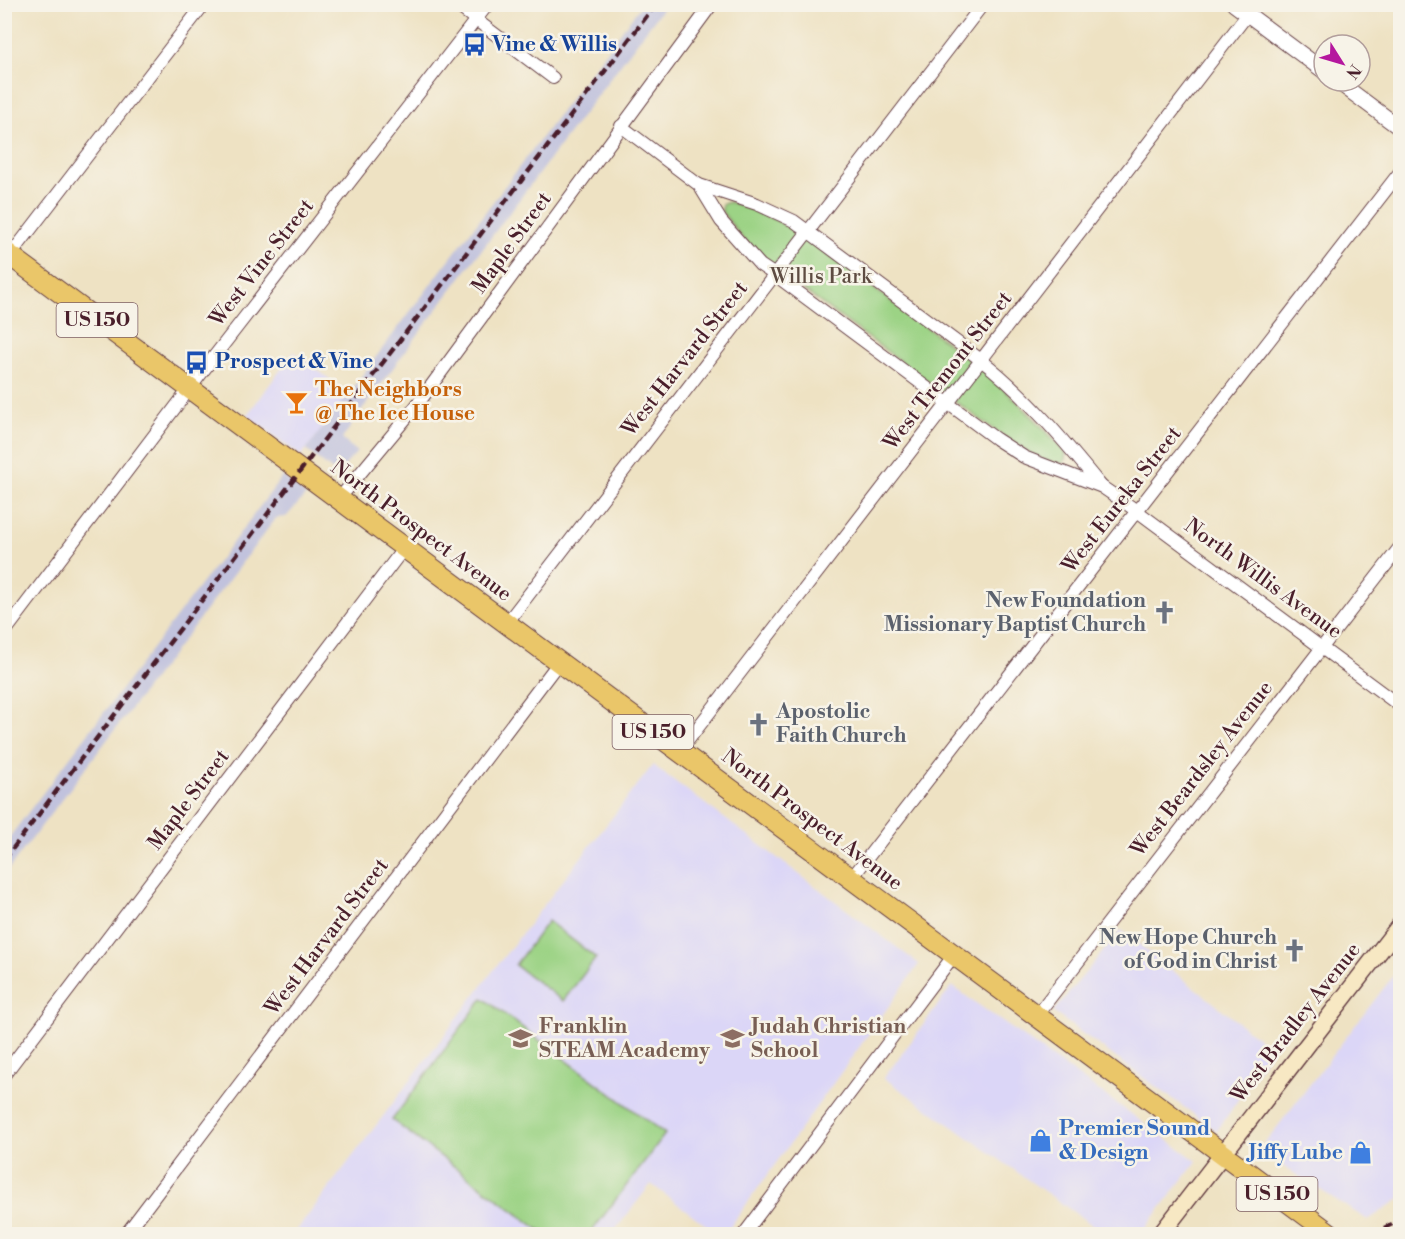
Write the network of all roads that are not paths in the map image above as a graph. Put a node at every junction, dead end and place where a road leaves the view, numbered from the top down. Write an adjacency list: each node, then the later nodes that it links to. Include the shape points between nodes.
1 (204, 4): 17 (street)
2 (455, 4): 8 (street)
3 (488, 4): 8 (street, West Vine Street)
4 (712, 4): 12 (street, Maple Street)
5 (983, 4): 16 (street, West Harvard Street)
6 (1234, 4): 7 (street)
7 (1247, 15): 9 (street); 19 (street, West Tremont Street)
8 (475, 20): 10 (street); 20 (street, West Vine Street)
9 (1312, 62)
10 (553, 78)
11 (1353, 93): 13 (street)
12 (621, 126): 15 (street, North Willis Avenue); 23 (street, Maple Street, via 417,405)
13 (1401, 128)
14 (1401, 172): 24 (street, West Eureka Street)
15 (699, 185): 16 (street, North Willis Avenue, via 776,211); 18 (street, North Willis Avenue, via 721,221 760,265)
16 (809, 232): 18 (street, West Harvard Street); 19 (street, North Willis Avenue)
17 (7, 254): 20 (main road, North Prospect Avenue / US 150)
18 (775, 275): 21 (street, North Willis Avenue); 27 (street, West Harvard Street)
19 (981, 360): 21 (street, West Tremont Street); 22 (street, North Willis Avenue, via 1070,448)
20 (190, 389): 23 (main road, North Prospect Avenue / US 150); 28 (street, West Vine Street)
21 (947, 404): 22 (street, North Willis Avenue, via 1024,457); 32 (street, West Tremont Street)
22 (1102, 487): 24 (street, North Willis Avenue)
23 (338, 500): 26 (main road, North Prospect Avenue / US 150)
24 (1137, 511): 29 (street, North Willis Avenue); 33 (street, West Eureka Street)
25 (1401, 547): 29 (street, West Beardsley Avenue)
26 (404, 548): 27 (main road, North Prospect Avenue / US 150); 37 (street, Maple Street)
27 (506, 624): 30 (main road, North Prospect Avenue / US 150)
28 (4, 633)
29 (1323, 647): 31 (street, North Willis Avenue); 36 (street, West Beardsley Avenue)
30 (559, 663): 32 (main road, North Prospect Avenue / US 150); 39 (street, West Harvard Street)
31 (1401, 705)
32 (679, 752): 33 (main road, North Prospect Avenue / US 150)
33 (851, 879): 35 (main road, North Prospect Avenue / US 150)
34 (1401, 925): 38 (main road, West Bradley Avenue)
35 (954, 955): 36 (main road, North Prospect Avenue / US 150); 40 (street)
36 (1036, 1016): 38 (main road, North Prospect Avenue / US 150)
37 (4, 1075)
38 (1222, 1154): 41 (main road, West Bradley Avenue); 42 (main road, North Prospect Avenue / US 150)
39 (126, 1234)
40 (744, 1234)
41 (1161, 1234)
42 (1331, 1234)

